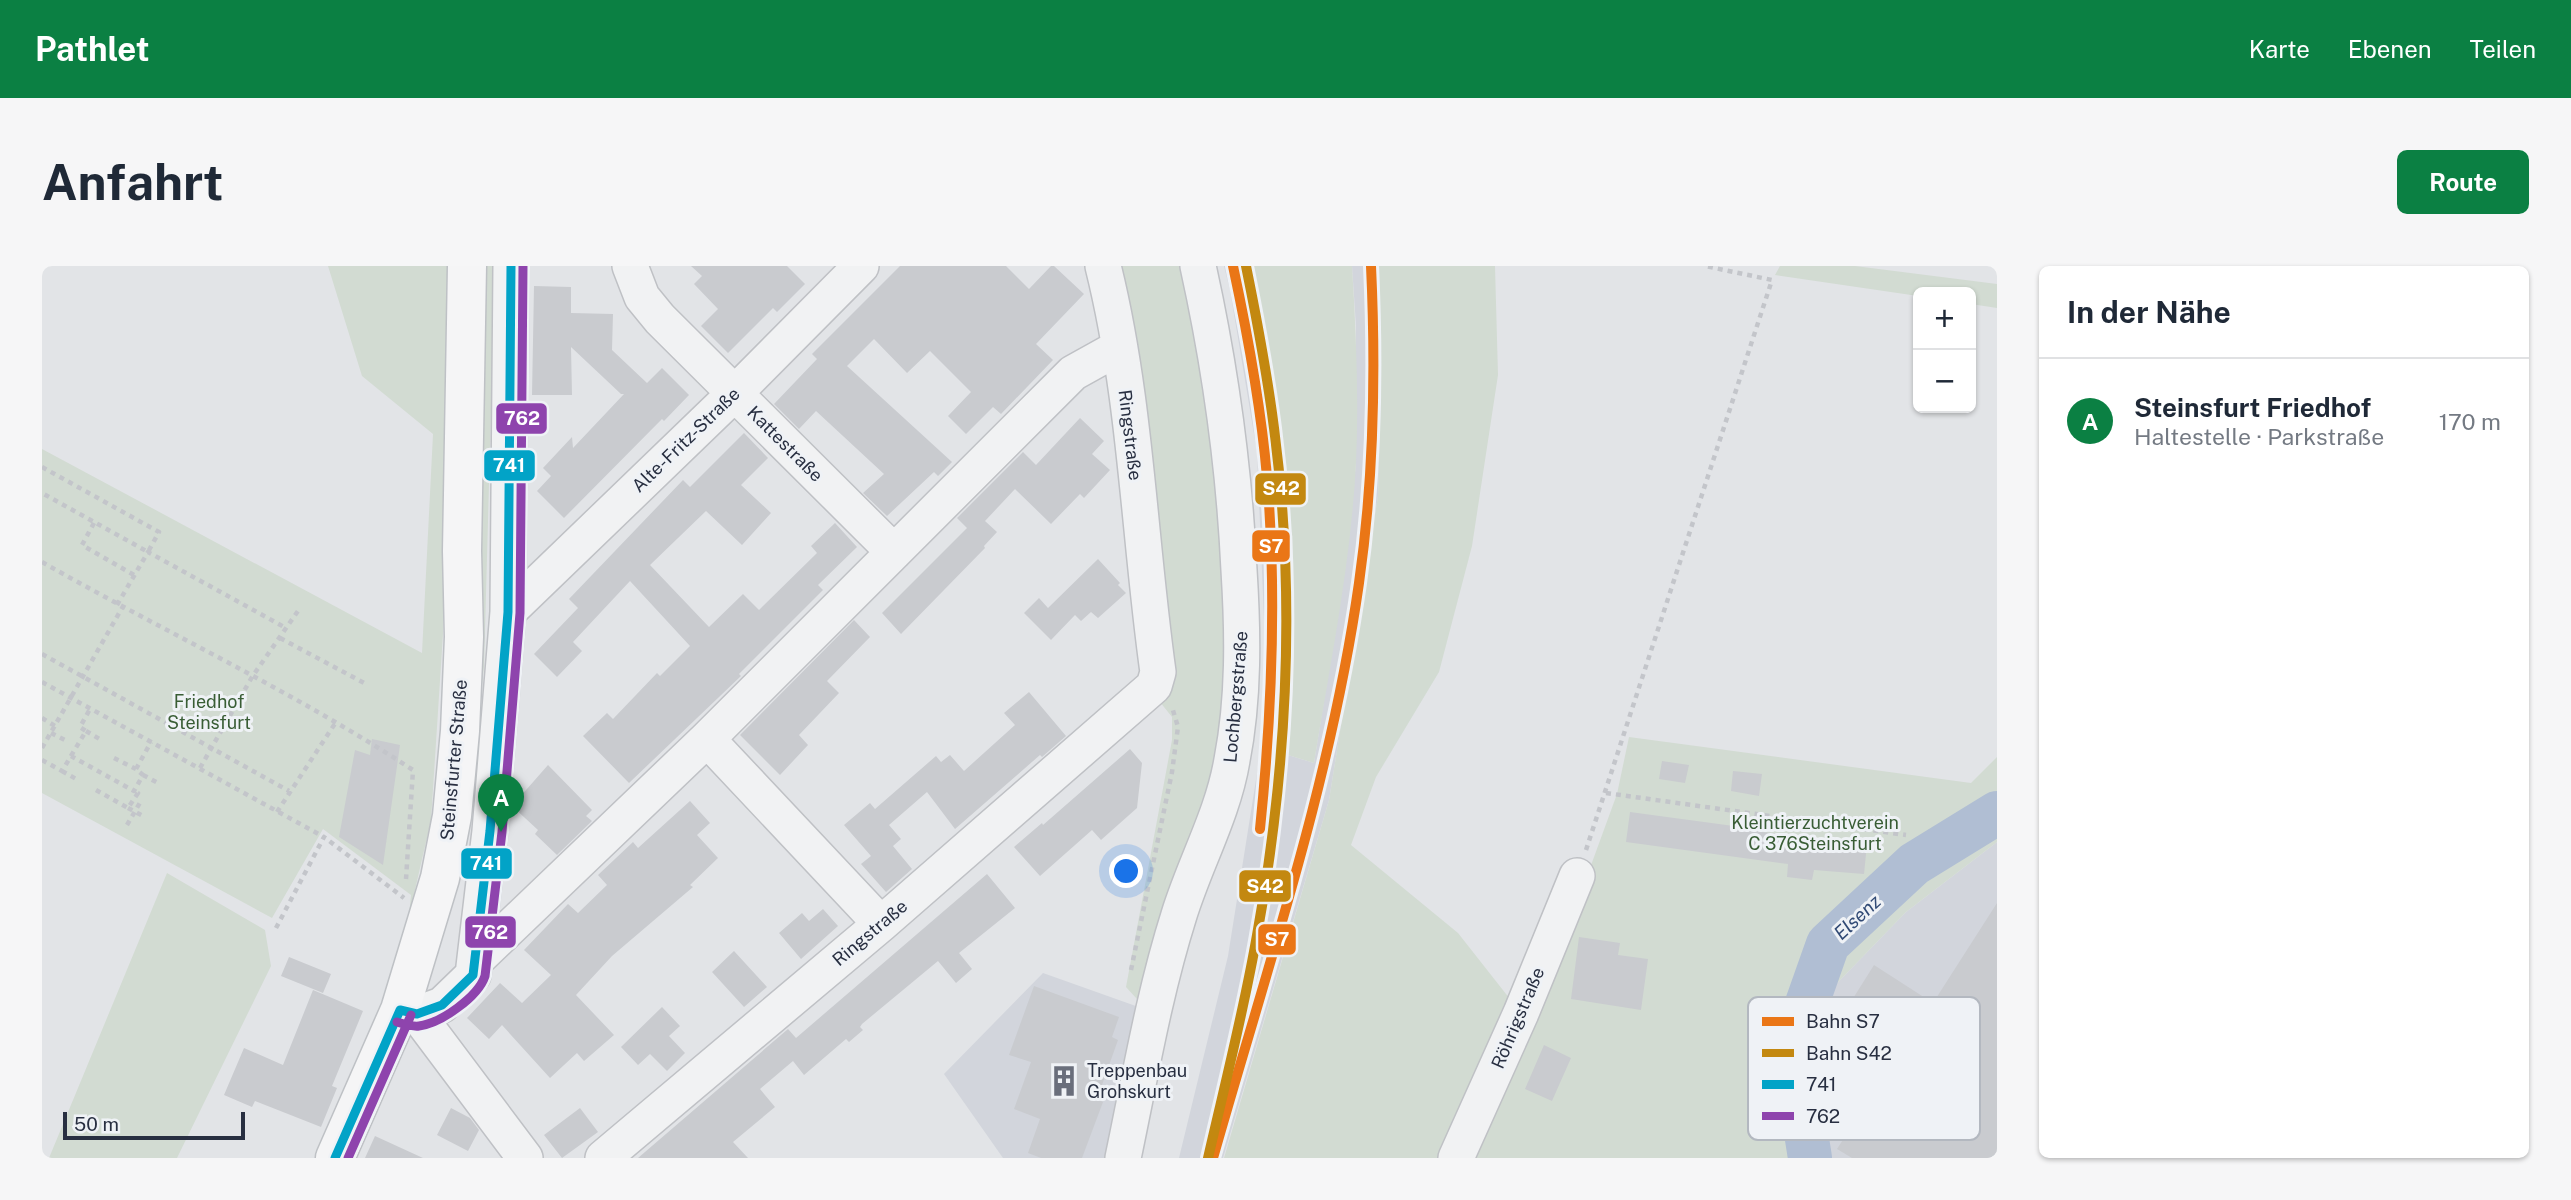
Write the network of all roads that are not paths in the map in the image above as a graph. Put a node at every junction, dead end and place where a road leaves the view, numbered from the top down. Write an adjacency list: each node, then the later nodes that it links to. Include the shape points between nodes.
1 (467, 266): 15 (main road, Steinsfurter Straße, via 460,730 452,816)
2 (511, 266): 10 (street)
3 (630, 266): 8 (street, Kattestraße, via 650,307)
4 (861, 266): 8 (street, Alte-Fritz-Straße)
5 (1103, 266): 7 (street, Ringstraße)
6 (1198, 266): 19 (street, Lochbergstraße, via 1230,444 1243,641 1240,692 1228,781 1170,944)
7 (1118, 348): 9 (street, via 1073,373); 13 (street, Ringstraße, via 1158,672 1154,686)
8 (734, 394): 9 (street, Kattestraße); 10 (street, Alte-Fritz-Straße)
9 (894, 552): 11 (street)
10 (508, 612): 14 (street)
11 (707, 739): 13 (street); 14 (street)
12 (1577, 876): 20 (street, Röhrigstraße)
13 (881, 924): 18 (street, Ringstraße)
14 (475, 961): 15 (street, via 473,975 442,1005)
15 (409, 1012): 16 (main road, Steinsfurter Straße); 17 (street)
16 (335, 1158)
17 (524, 1158)
18 (603, 1158)
19 (1123, 1158)
20 (1456, 1158)

